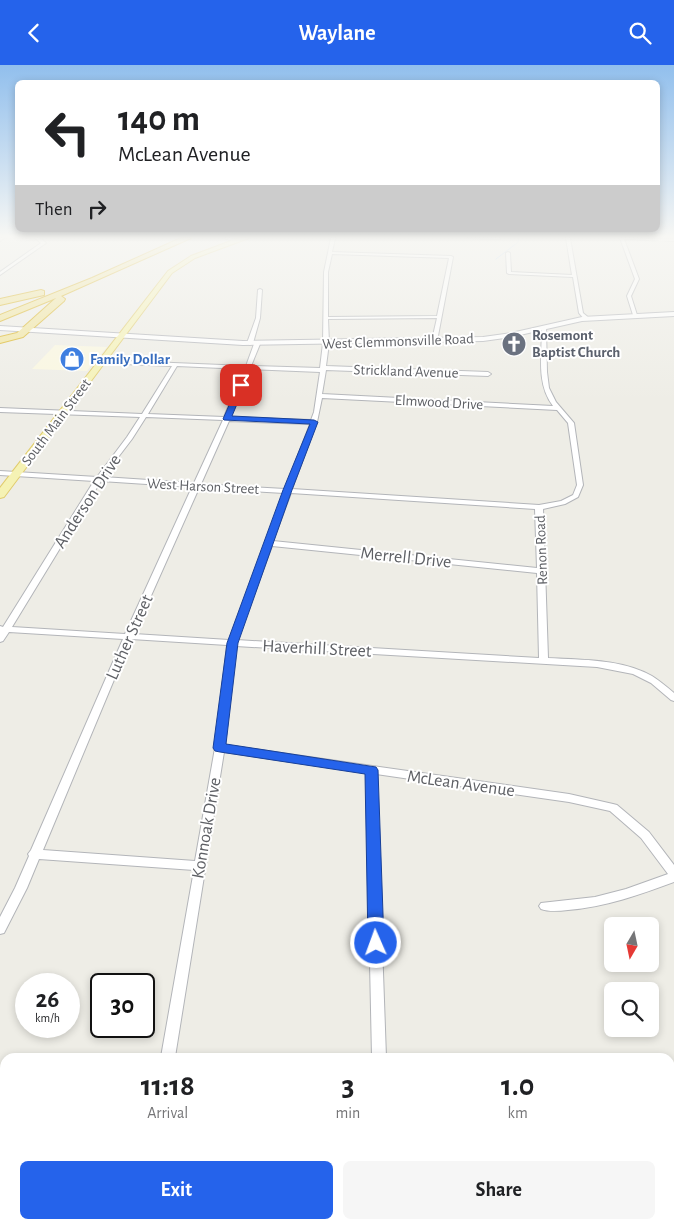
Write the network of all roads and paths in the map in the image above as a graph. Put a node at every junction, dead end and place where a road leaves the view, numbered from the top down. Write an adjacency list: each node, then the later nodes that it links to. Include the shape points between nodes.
1 (38, 292): 11 (highway)
2 (50, 292): 12 (highway)
3 (64, 292): 16 (highway)
4 (74, 292): 21 (highway, via 55,303)
5 (154, 292): 22 (main road, South Main Street)
6 (260, 292): 25 (street, Luther Street)
7 (326, 292): 17 (street, Konnoak Drive)
8 (443, 292): 15 (street)
9 (578, 292): 18 (street, via 581,313)
10 (631, 292): 14 (street)
11 (0, 302)
12 (0, 312)
13 (674, 314): 14 (main road, West Clemmonsville Road)
14 (635, 315): 18 (main road, West Clemmonsville Road)
15 (438, 317): 17 (street); 24 (street)
16 (0, 318)
17 (326, 318): 26 (street, Konnoak Drive)
18 (587, 319): 20 (main road, West Clemmonsville Road)
19 (0, 328): 21 (main road, West Clemmonsville Road)
20 (544, 328): 24 (main road, West Clemmonsville Road, via 494,337); 33 (street, Renon Road, via 545,384)
21 (26, 329): 22 (main road, West Clemmonsville Road); 23 (highway, via 20,335)
22 (120, 335): 25 (main road, West Clemmonsville Road); 27 (main road, South Main Street)
23 (0, 340)
24 (435, 340): 26 (main road, West Clemmonsville Road)
25 (254, 343): 26 (main road, West Clemmonsville Road); 29 (street, Luther Street)
26 (326, 343): 30 (street, Konnoak Drive)
27 (101, 362): 28 (street, Strickland Avenue); 35 (main road, South Main Street)
28 (175, 365): 29 (street, Strickland Avenue); 36 (street, Anderson Drive)
29 (248, 368): 30 (street, Strickland Avenue); 37 (street, Luther Street)
30 (323, 369): 31 (street, Strickland Avenue); 32 (street, Konnoak Drive)
31 (488, 374)
32 (320, 395): 33 (street, Elmwood Drive); 38 (street, Konnoak Drive)
33 (558, 408): 45 (street, Renon Road, via 571,423 580,485 576,496 564,503)
34 (0, 410): 35 (street)
35 (62, 412): 36 (street); 40 (main road, South Main Street)
36 (145, 415): 37 (street); 41 (street, Anderson Drive)
37 (227, 419): 38 (street); 42 (street, Luther Street)
38 (314, 422): 43 (street, Konnoak Drive)
39 (0, 473): 40 (street, West Harson Street)
40 (16, 474): 41 (street, West Harson Street); 44 (main road, South Main Street)
41 (98, 480): 42 (street, West Harson Street); 48 (street, Anderson Drive)
42 (195, 485): 43 (street, West Harson Street); 49 (street, Luther Street)
43 (287, 490): 45 (street, West Harson Street); 46 (street, Konnoak Drive)
44 (0, 495)
45 (539, 507): 47 (street, Renon Road)
46 (269, 543): 47 (street, Merrell Drive); 51 (street, Konnoak Drive)
47 (542, 571): 52 (street, Renon Road)
48 (3, 630): 49 (street, Haverhill Street); 50 (street, Anderson Drive)
49 (128, 637): 51 (street, Haverhill Street); 57 (street, Luther Street)
50 (0, 639)
51 (232, 643): 52 (street, Haverhill Street); 55 (street, Konnoak Drive)
52 (544, 661): 53 (street, Haverhill Street)
53 (575, 663): 54 (street, via 632,671 656,683)
54 (674, 698)
55 (220, 748): 56 (street, McLean Avenue); 58 (street, Konnoak Drive)
56 (371, 770): 59 (street, McLean Avenue, via 569,798 613,809 645,835); 64 (street)
57 (34, 854): 58 (street); 62 (street, Luther Street, via 10,913)
58 (200, 866): 63 (street, Konnoak Drive)
59 (674, 873)
60 (674, 877): 61 (street, via 617,897 573,907)
61 (544, 906)
62 (0, 929)
63 (169, 1053)
64 (379, 1053)

